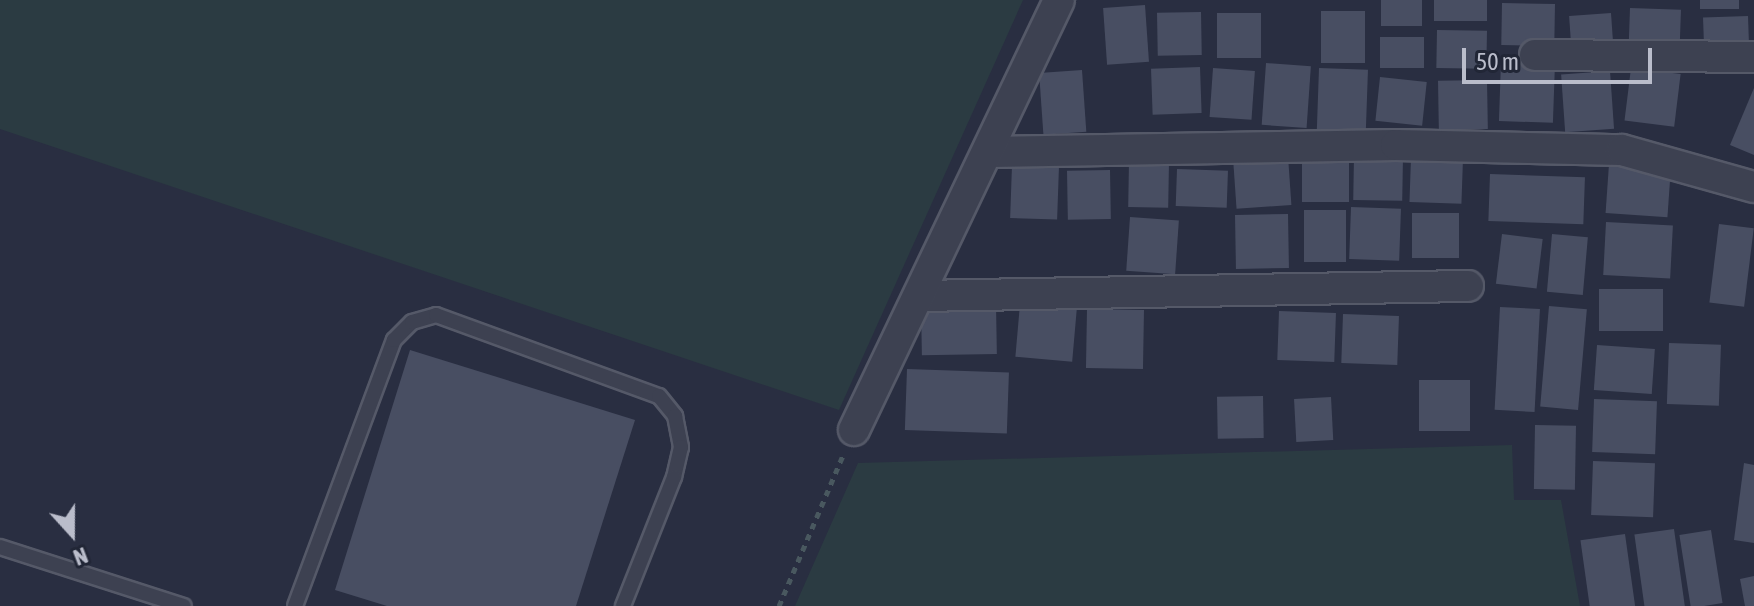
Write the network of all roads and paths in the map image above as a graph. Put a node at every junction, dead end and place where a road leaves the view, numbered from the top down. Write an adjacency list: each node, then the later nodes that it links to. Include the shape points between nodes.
1 (1059, 0): 4 (street)
2 (1535, 55): 3 (street)
3 (1754, 57)
4 (990, 152): 5 (street, via 1396,145 1622,150); 7 (street)
5 (1754, 187)
6 (1468, 286): 7 (street)
7 (920, 296): 8 (street)
8 (854, 430): 13 (path)
9 (0, 547): 10 (lane)
10 (184, 606)
11 (295, 606): 12 (lane, via 394,340 412,322 436,315 659,396 675,416 681,447 674,477)
12 (623, 606)
13 (779, 606)

